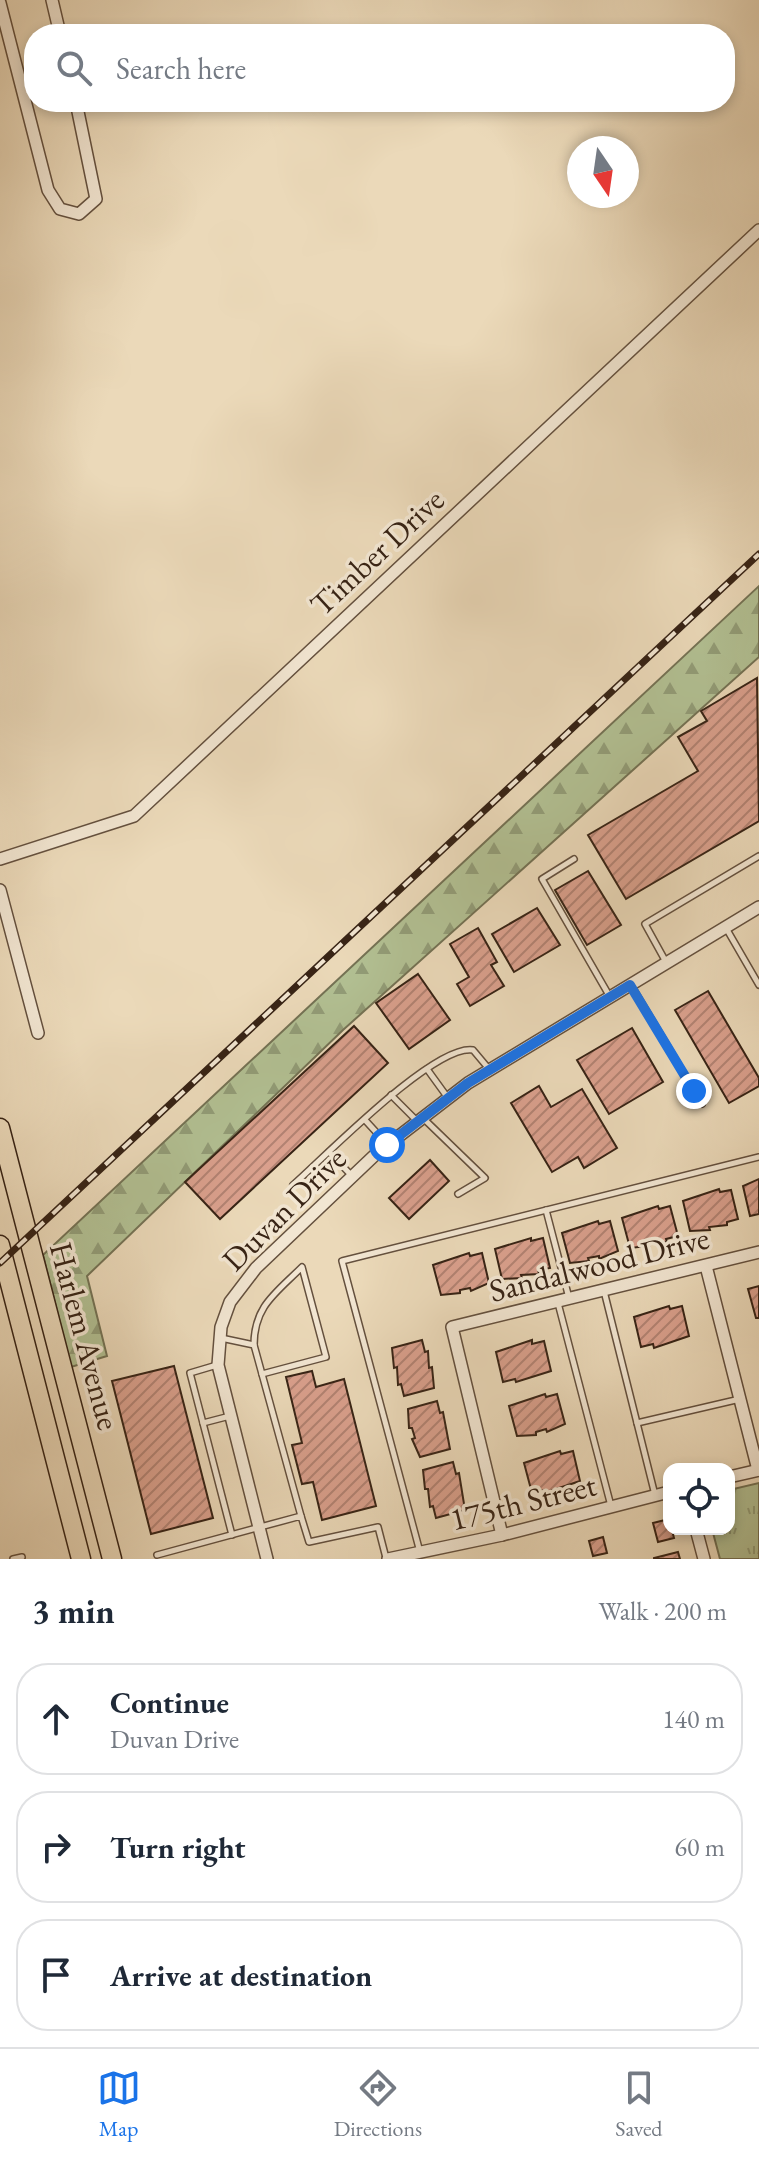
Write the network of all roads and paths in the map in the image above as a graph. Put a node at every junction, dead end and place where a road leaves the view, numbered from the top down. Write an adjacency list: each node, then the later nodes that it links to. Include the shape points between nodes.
1 (52, 0): 3 (street)
2 (0, 3): 4 (street)
3 (58, 24)
4 (24, 96)
5 (28, 112): 6 (street, via 48,190 60,209 79,214 96,199)
6 (78, 112)
7 (759, 230): 9 (street, Timber Drive, via 134,816)
8 (759, 856): 14 (lane, via 645,924)
9 (0, 859)
10 (574, 859): 17 (lane, via 542,879)
11 (0, 890): 18 (street)
12 (759, 907): 13 (street, Duvan Drive)
13 (725, 927): 14 (street, Duvan Drive); 16 (lane)
14 (667, 963): 15 (street, Duvan Drive)
15 (630, 985): 17 (street, Duvan Drive); 23 (lane)
16 (759, 985)
17 (610, 997): 20 (street, Duvan Drive)
18 (38, 1033)
19 (427, 1069): 20 (lane, via 467,1049 479,1053); 21 (lane); 22 (lane)
20 (489, 1070): 22 (street, Duvan Drive)
21 (391, 1095): 24 (lane); 25 (lane)
22 (448, 1099): 25 (street, Duvan Drive)
23 (702, 1104)
24 (365, 1120): 27 (lane); 28 (lane)
25 (420, 1120): 27 (street, Duvan Drive); 32 (lane, via 485,1178)
26 (0, 1128): 62 (main road, Harlem Avenue)
27 (387, 1145): 30 (street, Duvan Drive)
28 (329, 1152): 30 (lane); 31 (lane)
29 (759, 1157): 33 (lane)
30 (352, 1176): 39 (street, Duvan Drive, via 256,1268 230,1302)
31 (293, 1185)
32 (458, 1194)
33 (546, 1210): 38 (lane); 57 (lane, via 342,1261)
34 (0, 1245): 61 (main road, Harlem Avenue)
35 (759, 1252): 36 (street, Sandalwood Drive)
36 (706, 1266): 37 (street, Sandalwood Drive); 43 (street)
37 (604, 1290): 38 (street, Sandalwood Drive); 46 (lane)
38 (563, 1300): 51 (lane); 55 (street, Sandalwood Drive, via 452,1327)
39 (220, 1338): 40 (lane); 41 (street, Duvan Drive)
40 (254, 1345): 42 (lane); 42 (lane, via 254,1323 261,1308 302,1267 326,1357)
41 (218, 1365): 44 (street, Duvan Drive); 45 (lane, via 190,1373)
42 (262, 1374): 52 (lane)
43 (740, 1399): 46 (lane); 47 (street)
44 (231, 1415): 45 (lane); 53 (street, Duvan Drive)
45 (203, 1423): 54 (lane)
46 (637, 1423): 50 (lane)
47 (759, 1470): 48 (street)
48 (735, 1476)
49 (663, 1494): 50 (street, 175th Street)
50 (655, 1496): 51 (street, 175th Street)
51 (611, 1507): 55 (street, 175th Street)
52 (301, 1516): 53 (lane); 64 (lane, via 309,1542 378,1527)
53 (259, 1528): 54 (lane); 63 (street, Duvan Drive)
54 (232, 1535): 58 (lane)
55 (502, 1535): 57 (street, 175th Street)
56 (698, 1535): 65 (street)
57 (420, 1552): 64 (street, 175th Street)
58 (157, 1555)
59 (22, 1557): 60 (lane)
60 (13, 1559)
61 (81, 1559)
62 (112, 1559)
63 (267, 1559)
64 (387, 1559)
65 (704, 1559)

